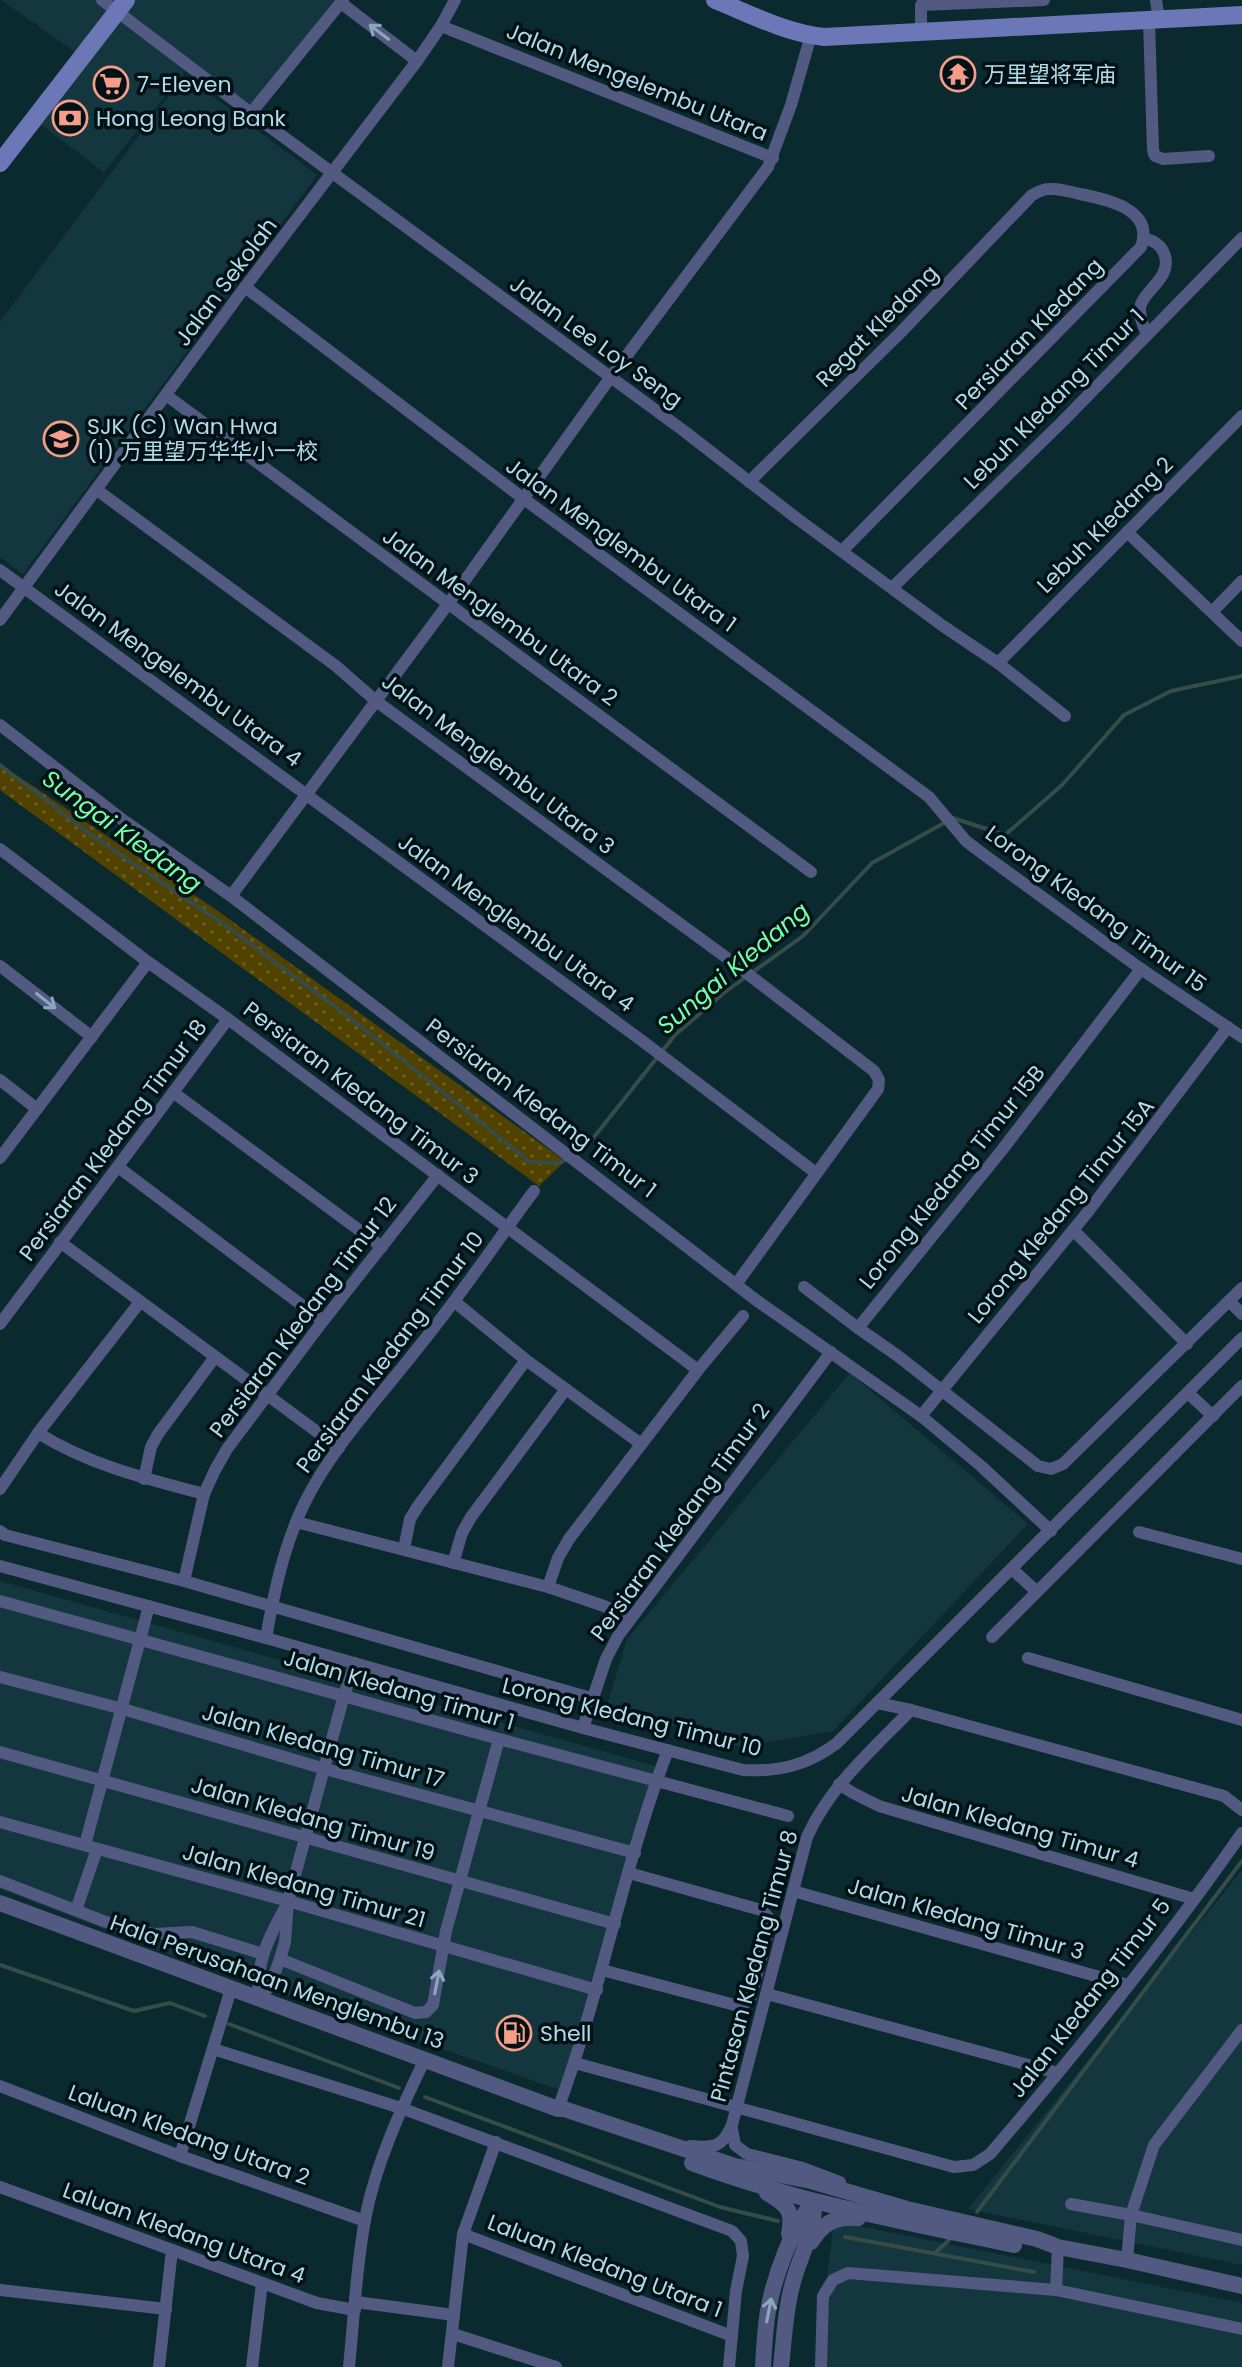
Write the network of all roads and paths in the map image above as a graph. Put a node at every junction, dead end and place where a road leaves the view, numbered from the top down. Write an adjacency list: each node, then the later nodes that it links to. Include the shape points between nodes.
1 (455, 0): 10 (street, Jalan Sekolah)
2 (715, 0): 12 (main road)
3 (1044, 0): 6 (street)
4 (1156, 0): 9 (street)
5 (342, 2): 13 (street, one-way to 5); 14 (street)
6 (920, 3): 11 (street)
7 (115, 5): 14 (street, Jalan Lee Loy Seng); 15 (main road); 18 (main road)
8 (1242, 15): 9 (main road)
9 (1154, 21): 11 (main road); 16 (street, via 1155,156)
10 (441, 26): 13 (street, Jalan Sekolah); 17 (street, Jalan Mengelembu Utara)
11 (921, 32): 12 (main road)
12 (811, 35): 17 (street)
13 (417, 61): 19 (street, Jalan Sekolah)
14 (251, 113): 19 (street, Jalan Lee Loy Seng)
15 (0, 152)
16 (1209, 156)
17 (773, 158): 24 (street)
18 (0, 163)
19 (334, 173): 22 (street, Jalan Sekolah); 24 (street, Jalan Lee Loy Seng)
20 (1242, 238): 23 (street, Lebuh Kledang Timur 1)
21 (1144, 239): 23 (street, via 1163,248 1166,260 1163,275 1141,304); 27 (street, Regat Kledang, via 1140,224 1121,204 1055,188 1032,195); 31 (street, Persiaran Kledang)
22 (245, 287): 25 (street, Jalan Sekolah); 29 (street, Jalan Menglembu Utara 1)
23 (1147, 335): 35 (street, Lebuh Kledang Timur 1)
24 (610, 378): 27 (street, Jalan Lee Loy Seng); 29 (street)
25 (166, 395): 28 (street, Jalan Sekolah); 36 (street, Jalan Menglembu Utara 2)
26 (1242, 416): 30 (street, Lebuh Kledang 2)
27 (749, 482): 31 (street, Jalan Lee Loy Seng)
28 (97, 490): 34 (street, Jalan Sekolah); 41 (street, Jalan Menglembu Utara 3)
29 (524, 499): 36 (street); 45 (street, Jalan Menglembu Utara 1, via 929,797)
30 (1127, 532): 37 (street); 40 (street, Lebuh Kledang 2)
31 (842, 551): 35 (street, Jalan Lee Loy Seng)
32 (0, 570): 34 (street, Jalan Mengelembu Utara 4)
33 (1242, 581): 37 (street)
34 (26, 587): 38 (street, Jalan Sekolah); 44 (street, Jalan Mengelembu Utara 4)
35 (893, 587): 40 (street, Jalan Lee Loy Seng)
36 (448, 604): 41 (street); 47 (street, Jalan Menglembu Utara 2)
37 (1212, 612): 39 (street)
38 (0, 620)
39 (1242, 641)
40 (998, 663): 42 (street, Jalan Lee Loy Seng)
41 (376, 701): 44 (street); 61 (street, Jalan Menglembu Utara 3, via 874,1071 878,1089)
42 (1065, 716)
43 (0, 725): 48 (street, Persiaran Kledang Timur 1)
44 (307, 793): 48 (street); 61 (street, Jalan Menglembu Utara 4)
45 (966, 841): 51 (street, Lorong Kledang Timur 15)
46 (0, 849): 49 (street, Persiaran Kledang Timur 3)
47 (811, 872)
48 (231, 896): 68 (street, Persiaran Kledang Timur 1)
49 (148, 962): 52 (street, Persiaran Kledang Timur 3); 54 (street)
50 (0, 966): 54 (street, one-way to 54)
51 (1141, 969): 53 (street, Lorong Kledang Timur 15); 78 (street, Lorong Kledang Timur 15B)
52 (228, 1019): 57 (street, Persiaran Kledang Timur 18); 62 (street, Persiaran Kledang Timur 3)
53 (1228, 1027): 55 (street, Lorong Kledang Timur 15); 65 (street, Lorong Kledang Timur 15A)
54 (92, 1037): 58 (street)
55 (1242, 1037)
56 (0, 1080): 58 (street)
57 (174, 1093): 60 (street, Persiaran Kledang Timur 18); 67 (street)
58 (37, 1109): 59 (street)
59 (0, 1158)
60 (118, 1167): 66 (street, Persiaran Kledang Timur 18); 77 (street)
61 (816, 1173): 68 (street)
62 (438, 1175): 64 (street, Persiaran Kledang Timur 3); 67 (street, Persiaran Kledang Timur 12)
63 (534, 1191): 64 (street, Persiaran Kledang Timur 10)
64 (507, 1228): 73 (street, Persiaran Kledang Timur 10); 84 (street, Persiaran Kledang Timur 3)
65 (1073, 1230): 80 (street); 87 (street, Lorong Kledang Timur 15A)
66 (60, 1242): 72 (street); 76 (street, Persiaran Kledang Timur 18)
67 (382, 1247): 77 (street, Persiaran Kledang Timur 12)
68 (737, 1283): 81 (street, Persiaran Kledang Timur 1)
69 (804, 1287): 78 (street)
70 (1242, 1288): 71 (street)
71 (1229, 1301): 74 (street); 80 (street)
72 (140, 1302): 82 (street); 92 (street)
73 (455, 1302): 83 (street); 94 (street, Persiaran Kledang Timur 10)
74 (1242, 1314)
75 (743, 1316): 84 (street)
76 (2, 1318)
77 (323, 1321): 89 (street, Persiaran Kledang Timur 12)
78 (858, 1328): 87 (street)
79 (1242, 1338): 88 (street, Lorong Kledang Timur 10)
80 (1187, 1344): 87 (street, via 1063,1464 1051,1469 1038,1466)
81 (831, 1352): 90 (street, Persiaran Kledang Timur 1); 113 (street, Persiaran Kledang Timur 2)
82 (215, 1357): 89 (street); 95 (street, via 158,1434)
83 (526, 1360): 86 (street); 102 (street, via 418,1506)
84 (698, 1370): 93 (street)
85 (1242, 1386): 91 (street)
86 (566, 1389): 93 (street); 104 (street, via 471,1517)
87 (942, 1390): 90 (street, Lorong Kledang Timur 15A)
88 (1188, 1393): 91 (street); 100 (street, Lorong Kledang Timur 10)
89 (267, 1394): 94 (street); 97 (street, Persiaran Kledang Timur 12, via 227,1449)
90 (921, 1416): 100 (street, Persiaran Kledang Timur 1)
91 (1213, 1416): 109 (street)
92 (38, 1433): 95 (street); 96 (street)
93 (641, 1444): 108 (street, via 569,1539)
94 (339, 1448): 98 (street, Persiaran Kledang Timur 10)
95 (144, 1479): 97 (street)
96 (0, 1489)
97 (204, 1494): 107 (street, Persiaran Kledang Timur 12)
98 (296, 1522): 102 (street); 112 (street, Persiaran Kledang Timur 10)
99 (0, 1531): 107 (street, Lorong Kledang Timur 10)
100 (1051, 1531): 106 (street, Lorong Kledang Timur 10)
101 (1139, 1532): 103 (street)
102 (404, 1549): 104 (street)
103 (1242, 1559)
104 (453, 1563): 108 (street)
105 (0, 1566): 111 (street, Lorong Kledang Timur 10)
106 (1012, 1569): 109 (street); 122 (street, Lorong Kledang Timur 10)
107 (184, 1581): 112 (street, Lorong Kledang Timur 10)
108 (548, 1587): 113 (street)
109 (1037, 1592): 114 (street)
110 (0, 1601): 116 (street, Jalan Kledang Timur 1)
111 (149, 1606): 115 (street, Lorong Kledang Timur 10); 116 (street)
112 (271, 1608): 115 (street, Persiaran Kledang Timur 10); 121 (street, Lorong Kledang Timur 10)
113 (631, 1618): 121 (street, Persiaran Kledang Timur 2, via 606,1659)
114 (992, 1637)
115 (266, 1638): 118 (street, Lorong Kledang Timur 10)
116 (140, 1639): 120 (street, Jalan Kledang Timur 1); 123 (street)
117 (1028, 1658): 125 (street)
118 (355, 1663): 120 (street); 126 (street, Lorong Kledang Timur 10)
119 (0, 1677): 123 (street, Jalan Kledang Timur 17)
120 (344, 1695): 127 (street, Jalan Kledang Timur 1); 130 (street)
121 (591, 1698): 126 (street, Persiaran Kledang Timur 2)
122 (877, 1703): 124 (street); 128 (street, Lorong Kledang Timur 10, via 822,1754 787,1768 743,1770)
123 (123, 1709): 130 (street, Jalan Kledang Timur 17); 131 (street)
124 (911, 1710): 133 (street, Pintasan Kledang Timur 8); 134 (street, via 1224,1796)
125 (1242, 1720)
126 (583, 1728): 128 (street, Lorong Kledang Timur 10)
127 (499, 1739): 132 (street, Jalan Kledang Timur 1); 135 (street)
128 (668, 1750): 132 (street)
129 (0, 1752): 131 (street, Jalan Kledang Timur 19)
130 (325, 1769): 135 (street, Jalan Kledang Timur 17); 139 (street)
131 (103, 1781): 139 (street, Jalan Kledang Timur 19); 140 (street)
132 (656, 1781): 136 (street, Jalan Kledang Timur 1); 141 (street)
133 (839, 1784): 145 (street, Pintasan Kledang Timur 8, via 807,1837); 146 (street, Jalan Kledang Timur 4, via 879,1806)
134 (1242, 1810)
135 (479, 1811): 141 (street, Jalan Kledang Timur 17); 143 (street)
136 (788, 1816)
137 (0, 1822): 140 (street, Jalan Kledang Timur 21)
138 (1242, 1833): 146 (street, Jalan Kledang Timur 5)
139 (306, 1838): 143 (street, Jalan Kledang Timur 19); 147 (street)
140 (91, 1847): 147 (street, Jalan Kledang Timur 21); 149 (street)
141 (635, 1853): 142 (street)
142 (629, 1873): 150 (street); 154 (street, via 767,1916 770,1925 750,2000 735,2005)
143 (460, 1880): 150 (street, Jalan Kledang Timur 19); 151 (street)
144 (0, 1881): 149 (street)
145 (793, 1891): 155 (street, Jalan Kledang Timur 3); 158 (street, Pintasan Kledang Timur 8)
146 (1194, 1899): 155 (street, Jalan Kledang Timur 5)
147 (288, 1901): 151 (street, Jalan Kledang Timur 21); 152 (street); 153 (street)
148 (0, 1903): 156 (street, Hala Perusahaan Menglembu 13)
149 (76, 1910): 152 (street, via 141,1931 192,1932)
150 (615, 1924): 154 (street)
151 (444, 1947): 153 (street, one-way to 151, via 415,2013 433,2005); 157 (street, Jalan Kledang Timur 21)
152 (263, 1954): 159 (street)
153 (280, 1959): 159 (street)
154 (602, 1970): 157 (street)
155 (1128, 1985): 164 (street, Jalan Kledang Timur 5)
156 (231, 1989): 159 (street, Hala Perusahaan Menglembu 13); 161 (street)
157 (597, 1990): 163 (street)
158 (767, 1994): 164 (street); 166 (street, Pintasan Kledang Timur 8)
159 (259, 1998): 162 (street, Hala Perusahaan Menglembu 13)
160 (1242, 2030): 180 (street, via 1154,2145)
161 (213, 2049): 167 (street); 172 (street)
162 (425, 2059): 167 (street); 168 (street, Hala Perusahaan Menglembu 13)
163 (575, 2063): 166 (street); 168 (street)
164 (1058, 2073): 166 (street, Jalan Kledang Timur 5, via 990,2154 973,2165 954,2167)
165 (0, 2086): 172 (street, Laluan Kledang Utara 2)
166 (736, 2106): 169 (street, Pintasan Kledang Timur 8)
167 (401, 2108): 171 (street); 182 (street)
168 (558, 2109): 170 (street); 174 (street, via 562,2115)
169 (732, 2125): 170 (street, Pintasan Kledang Timur 8, via 725,2140 707,2148); 179 (street, Pintasan Kledang Timur 8, via 735,2145 747,2154 803,2168)
170 (656, 2139): 173 (street)
171 (496, 2142): 183 (street); 198 (street, via 732,2231 741,2241 743,2256)
172 (180, 2156): 182 (street, Laluan Kledang Utara 2)
173 (735, 2166): 176 (street, via 806,2191); 178 (street)
174 (753, 2185): 176 (street); 187 (street, via 790,2211)
175 (0, 2187): 186 (street, Laluan Kledang Utara 4)
176 (814, 2201): 178 (street, via 835,2197); 181 (street); 187 (street, via 812,2223)
177 (1071, 2204): 180 (street)
178 (907, 2209): 179 (street)
179 (929, 2214): 185 (street)
180 (1131, 2215): 184 (street); 188 (street)
181 (889, 2219): 185 (street, via 1033,2249); 187 (street, via 845,2217 825,2223)
182 (365, 2221): 193 (street)
183 (463, 2234): 195 (street); 198 (street, Laluan Kledang Utara 1)
184 (1242, 2240)
185 (1058, 2247): 188 (street); 192 (street)
186 (172, 2250): 189 (street, Laluan Kledang Utara 4); 194 (street)
187 (792, 2258): 205 (street, one-way to 187, via 768,2308); 206 (street)
188 (1127, 2260): 190 (street)
189 (262, 2283): 193 (street, Laluan Kledang Utara 4, via 317,2303); 200 (street)
190 (1242, 2286)
191 (0, 2290): 194 (street)
192 (1056, 2290): 196 (street); 207 (street, via 848,2273 833,2280 823,2296)
193 (356, 2306): 195 (street, Laluan Kledang Utara 4); 201 (street)
194 (166, 2309): 199 (street)
195 (454, 2315): 197 (street)
196 (1242, 2329)
197 (453, 2334): 202 (street); 203 (street)
198 (732, 2336): 204 (street)
199 (159, 2367)
200 (252, 2367)
201 (349, 2367)
202 (448, 2367)
203 (556, 2367)
204 (729, 2367)
205 (763, 2367)
206 (781, 2367)
207 (821, 2367)

